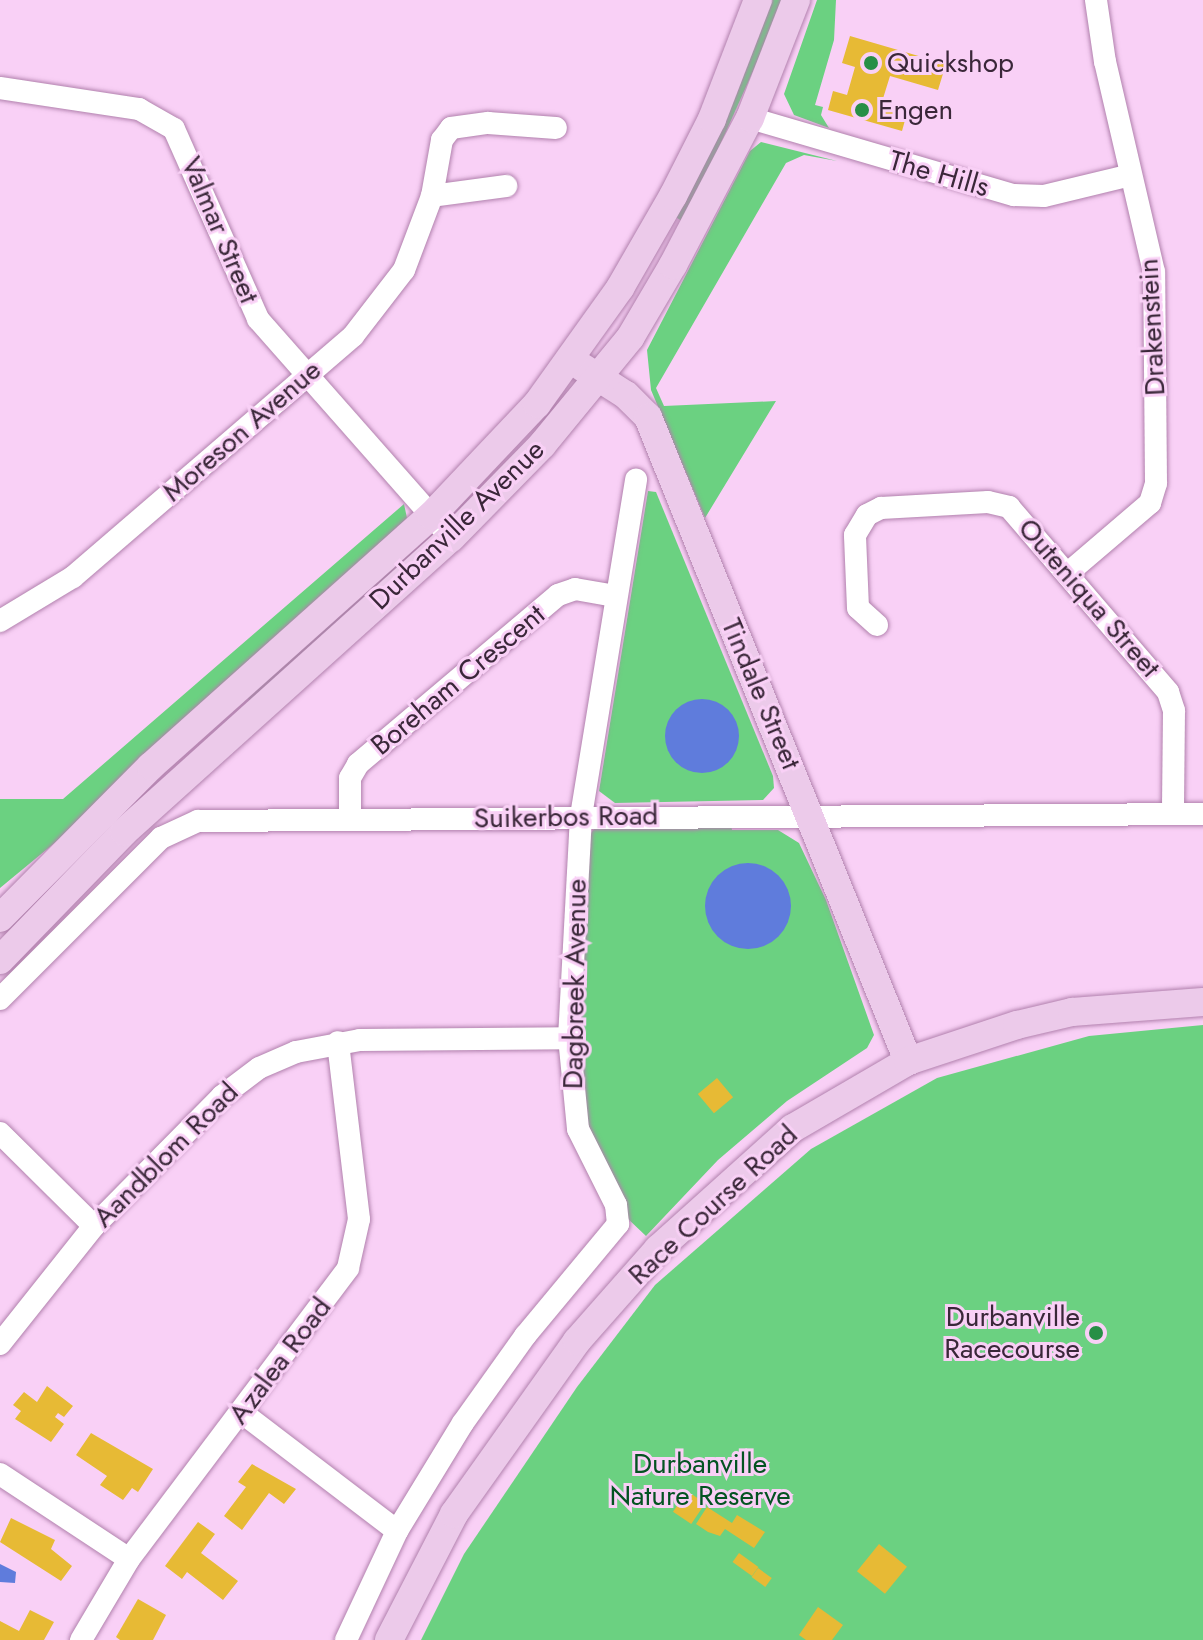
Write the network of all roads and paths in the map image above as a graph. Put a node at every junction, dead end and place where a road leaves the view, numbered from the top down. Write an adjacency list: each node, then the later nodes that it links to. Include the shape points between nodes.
1 (758, 0): 10 (main road, Durbanville Avenue, via 712,119 673,196)
2 (796, 0): 5 (main road, Durbanville Avenue)
3 (1096, 0): 7 (street, Drakenstein)
4 (0, 88): 11 (street, Valmar Street, via 139,109 168,122 183,140 226,254 258,319)
5 (750, 118): 7 (street, The Hills, via 1014,195 1044,196); 12 (main road, Durbanville Avenue, via 630,338)
6 (556, 128): 9 (street, Moreson Avenue, via 488,123 451,128 444,136)
7 (1131, 175): 16 (street, Drakenstein, via 1154,272 1155,494)
8 (506, 186): 9 (street)
9 (432, 196): 11 (street, Moreson Avenue, via 419,238 388,297)
10 (571, 360): 12 (main road, Tindale Street); 14 (main road, Durbanville Avenue, via 519,424)
11 (306, 375): 14 (street, Valmar Street); 18 (street, Moreson Avenue, via 73,577)
12 (597, 376): 15 (main road, Durbanville Avenue, via 542,445); 23 (main road, Tindale Street, via 648,417)
13 (636, 479): 17 (street, Dagbreek Avenue)
14 (431, 516): 15 (street, Valmar Street); 25 (main road, Durbanville Avenue, via 151,766)
15 (451, 538): 26 (main road, Durbanville Avenue, via 159,799)
16 (1068, 573): 19 (street, Outeniqua Street, via 1016,512 1002,505 881,508 861,521 855,543 858,608); 20 (street, Outeniqua Street, via 1171,698)
17 (614, 596): 22 (street, Dagbreek Avenue); 24 (street, Boreham Crescent, via 564,592 464,674 355,768)
18 (0, 621)
19 (877, 625)
20 (1173, 814): 21 (street, Suikerbos Road); 23 (street, Suikerbos Road)
21 (1203, 814)
22 (581, 816): 23 (street, Suikerbos Road); 24 (street, Suikerbos Road); 29 (street, Dagbreek Avenue)
23 (812, 816): 31 (main road, Tindale Street)
24 (350, 819): 27 (street, Suikerbos Road, via 209,820 178,827 130,867)
25 (0, 918)
26 (0, 960)
27 (0, 999)
28 (1203, 1002): 31 (main road, Race Course Road, via 1072,1012)
29 (569, 1038): 30 (street, Aandblom Road); 37 (street, Dagbreek Avenue, via 578,1129 616,1205 618,1224 494,1380)
30 (338, 1042): 33 (street, Aandblom Road, via 296,1052 244,1077); 35 (street, Azalea Road, via 358,1206 356,1244 341,1280)
31 (908, 1061): 41 (main road, Race Course Road, via 793,1128 658,1249 528,1403 454,1514)
32 (0, 1133): 33 (street)
33 (94, 1226): 34 (street, Aandblom Road)
34 (0, 1344)
35 (241, 1412): 37 (street); 38 (street, Azalea Road)
36 (0, 1474): 38 (street)
37 (397, 1531): 40 (street, Dagbreek Avenue)
38 (129, 1559): 39 (street, Azalea Road)
39 (81, 1640)
40 (346, 1640)
41 (389, 1640)

